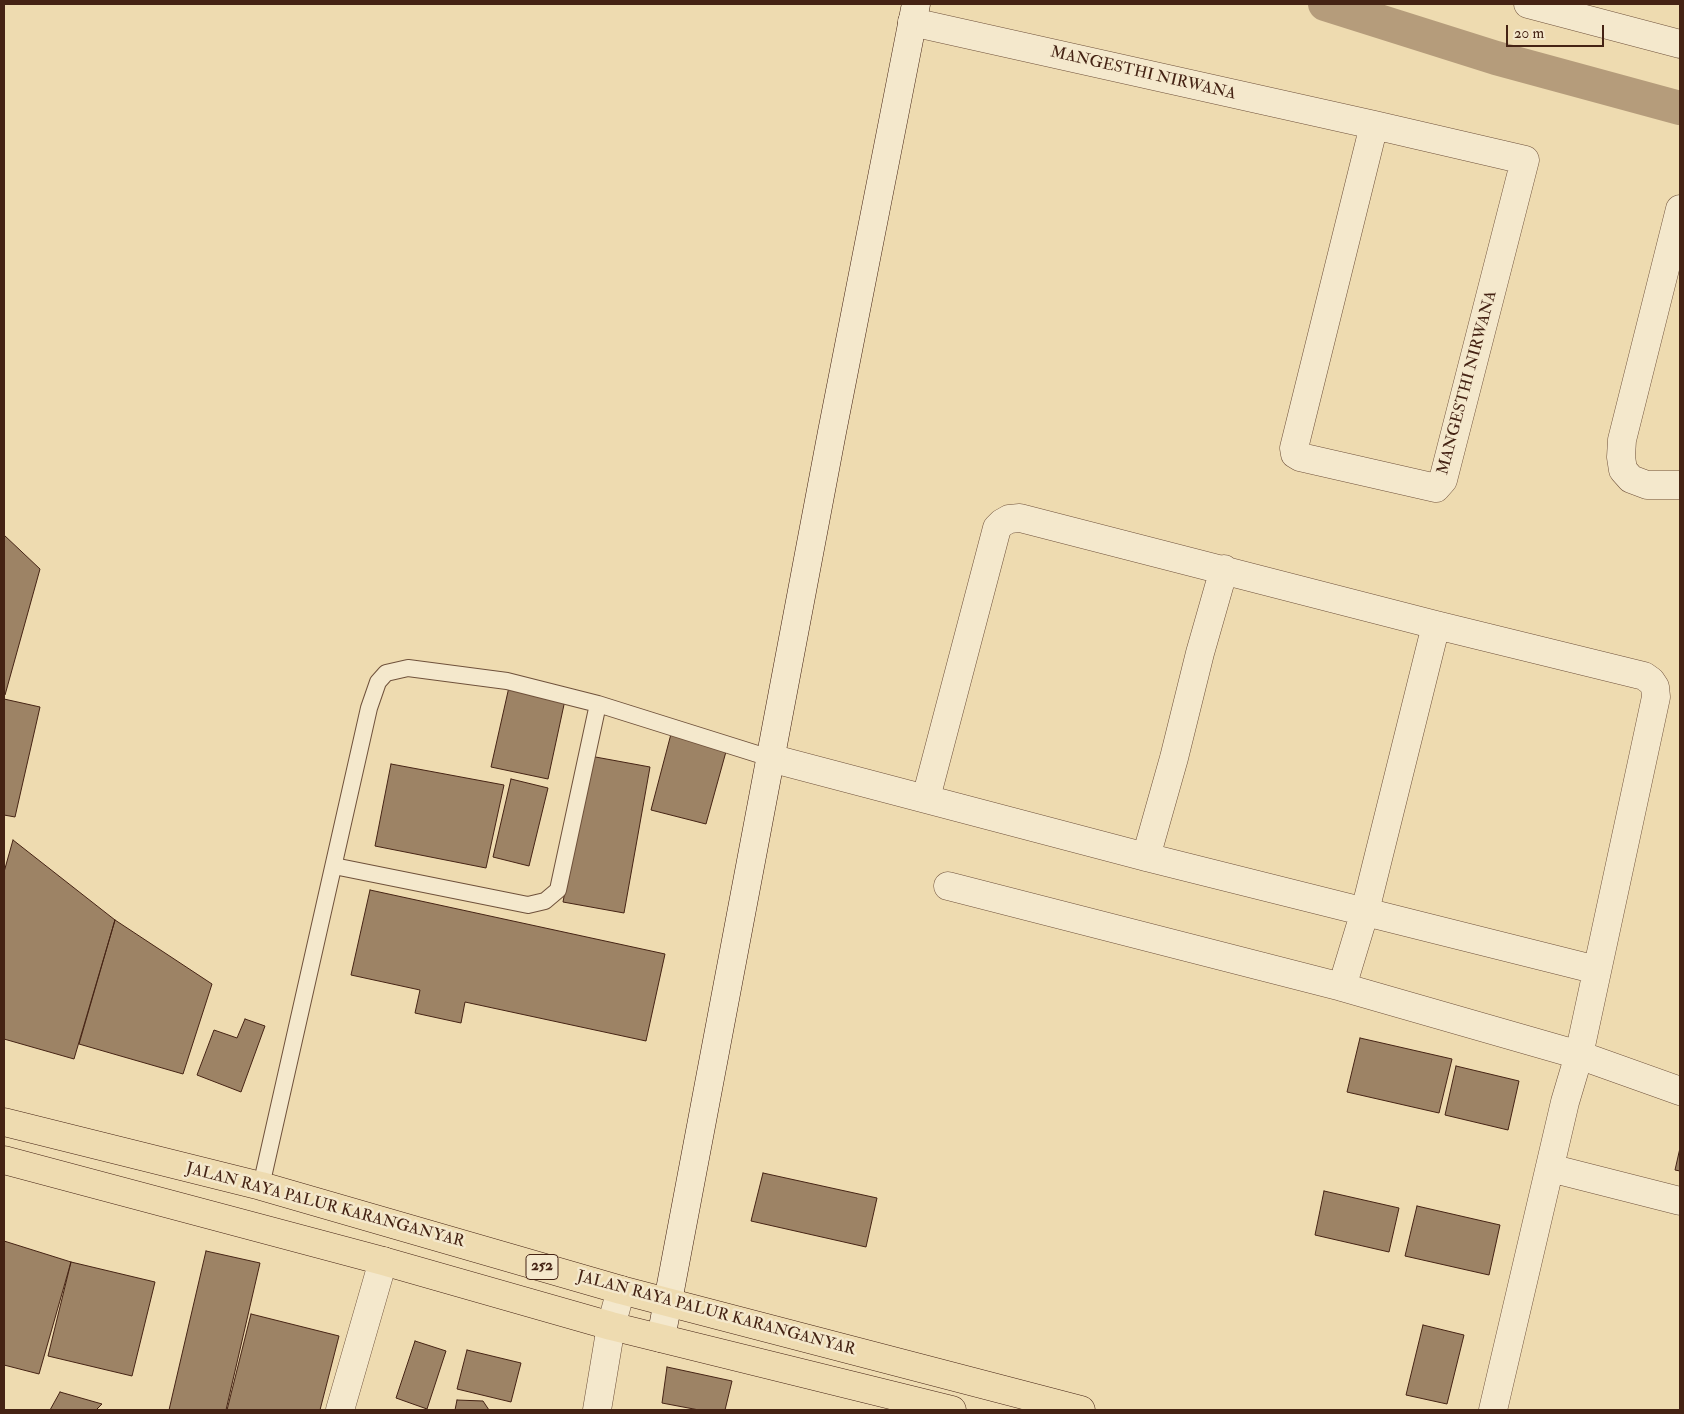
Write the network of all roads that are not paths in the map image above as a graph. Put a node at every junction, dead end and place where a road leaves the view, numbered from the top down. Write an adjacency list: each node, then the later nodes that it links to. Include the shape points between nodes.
1 (1528, 4): 3 (street)
2 (914, 13): 4 (street, MANGESTHI NIRWANA); 10 (street)
3 (1680, 44)
4 (1374, 125): 4 (street, MANGESTHI NIRWANA, via 1295,454 1436,488 1444,480 1525,160)
5 (1680, 209): 6 (street, via 1622,440 1621,458 1623,470 1631,479 1647,485)
6 (1680, 485)
7 (1224, 570): 8 (street); 11 (street, via 1020,518 1002,523 997,528); 12 (street)
8 (1436, 625): 15 (street); 16 (street, via 1644,676 1655,687 1656,697)
9 (598, 704): 10 (lane); 13 (lane, via 507,681 408,668 386,673 378,682 369,708); 13 (lane, via 558,890 545,901 528,905)
10 (770, 758): 11 (street); 27 (street)
11 (926, 798): 12 (street)
12 (1146, 857): 15 (street)
13 (334, 866): 23 (lane)
14 (948, 886): 17 (street)
15 (1365, 911): 16 (street); 17 (street)
16 (1597, 970): 18 (street)
17 (1342, 987): 18 (street)
18 (1579, 1055): 19 (street); 22 (street)
19 (1680, 1091)
20 (14, 1125): 21 (main road); 23 (main road, JALAN RAYA PALUR KARANGANYAR / 252)
21 (10, 1162): 25 (main road, JALAN RAYA PALUR KARANGANYAR / 252)
22 (1550, 1168): 24 (street); 34 (street)
23 (261, 1186): 26 (main road, JALAN RAYA PALUR KARANGANYAR / 252)
24 (1680, 1201)
25 (383, 1261): 28 (main road, JALAN RAYA PALUR KARANGANYAR / 252); 30 (street)
26 (621, 1290): 27 (main road, JALAN RAYA PALUR KARANGANYAR / 252); 28 (street)
27 (667, 1302): 29 (street); 33 (main road, JALAN RAYA PALUR KARANGANYAR / 252)
28 (611, 1326): 29 (main road, JALAN RAYA PALUR KARANGANYAR / 252); 31 (street)
29 (661, 1338): 32 (main road, JALAN RAYA PALUR KARANGANYAR / 252)
30 (340, 1410)
31 (597, 1410)
32 (952, 1410)
33 (1081, 1410)
34 (1494, 1410)

